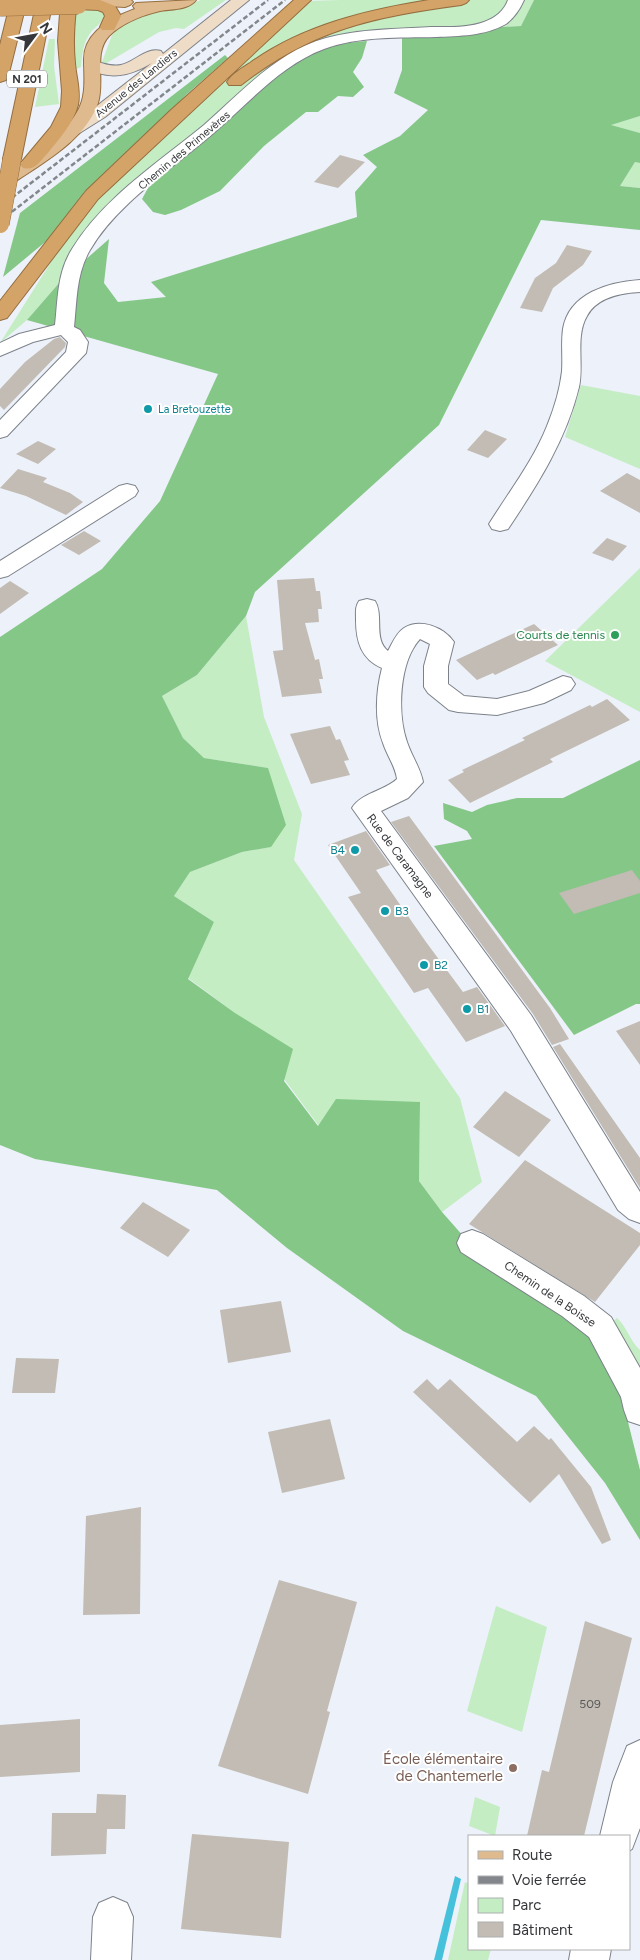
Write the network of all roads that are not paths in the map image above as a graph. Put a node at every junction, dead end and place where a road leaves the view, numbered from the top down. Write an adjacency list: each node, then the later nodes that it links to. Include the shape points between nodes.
1 (19, 0): 15 (highway, N 201)
2 (45, 0): 17 (highway, N 201, via 29,70)
3 (188, 0): 12 (main road)
4 (232, 0): 14 (main road, via 189,32 130,68 110,72)
5 (241, 0): 16 (main road, Avenue des Landiers, via 99,114)
6 (303, 0): 18 (highway)
7 (461, 0): 18 (highway, via 352,21 293,43 251,69)
8 (124, 1): 9 (main road); 12 (main road)
9 (79, 2): 11 (highway, bridge); 13 (highway, via 110,9 113,16); 17 (highway, via 66,33 71,94 69,110 52,135)
10 (508, 5): 23 (street, Chemin des Primevères, via 498,22 472,30 338,40 288,61 132,193 92,233 71,268)
11 (0, 7)
12 (158, 7): 13 (main road)
13 (108, 27): 14 (main road, via 93,50)
14 (92, 65): 16 (main road, via 91,99)
15 (0, 77)
16 (72, 130): 17 (main road, Avenue des Landiers)
17 (20, 161): 19 (main road, Avenue des Landiers); 20 (highway, N 201, bridge)
18 (119, 168): 22 (highway, via 64,229)
19 (0, 184)
20 (0, 224)
21 (640, 286): 27 (street, via 606,291 577,316 573,326 572,372 562,412 544,454)
22 (0, 314)
23 (64, 329): 24 (street, via 26,338); 25 (street, via 78,342 76,353)
24 (0, 350)
25 (0, 432)
26 (127, 490): 28 (street)
27 (500, 524)
28 (0, 570)
29 (367, 606): 30 (street, via 373,651)
30 (396, 666): 31 (street, Rue de Caramagne, via 403,642 409,634 420,630 432,632 442,642 436,666 436,687 458,704 497,707 536,698); 32 (street, Rue de Caramagne, via 389,687 393,738 408,769 410,782 399,792 365,808 521,1023 629,1202)
31 (563, 684)
32 (640, 1210)
33 (472, 1243): 34 (street, Chemin de la Boisse, via 573,1306 600,1327 637,1394)
34 (640, 1410)
35 (640, 1759): 36 (street)
36 (619, 1835)
37 (113, 1917): 38 (street)
38 (111, 1960)

